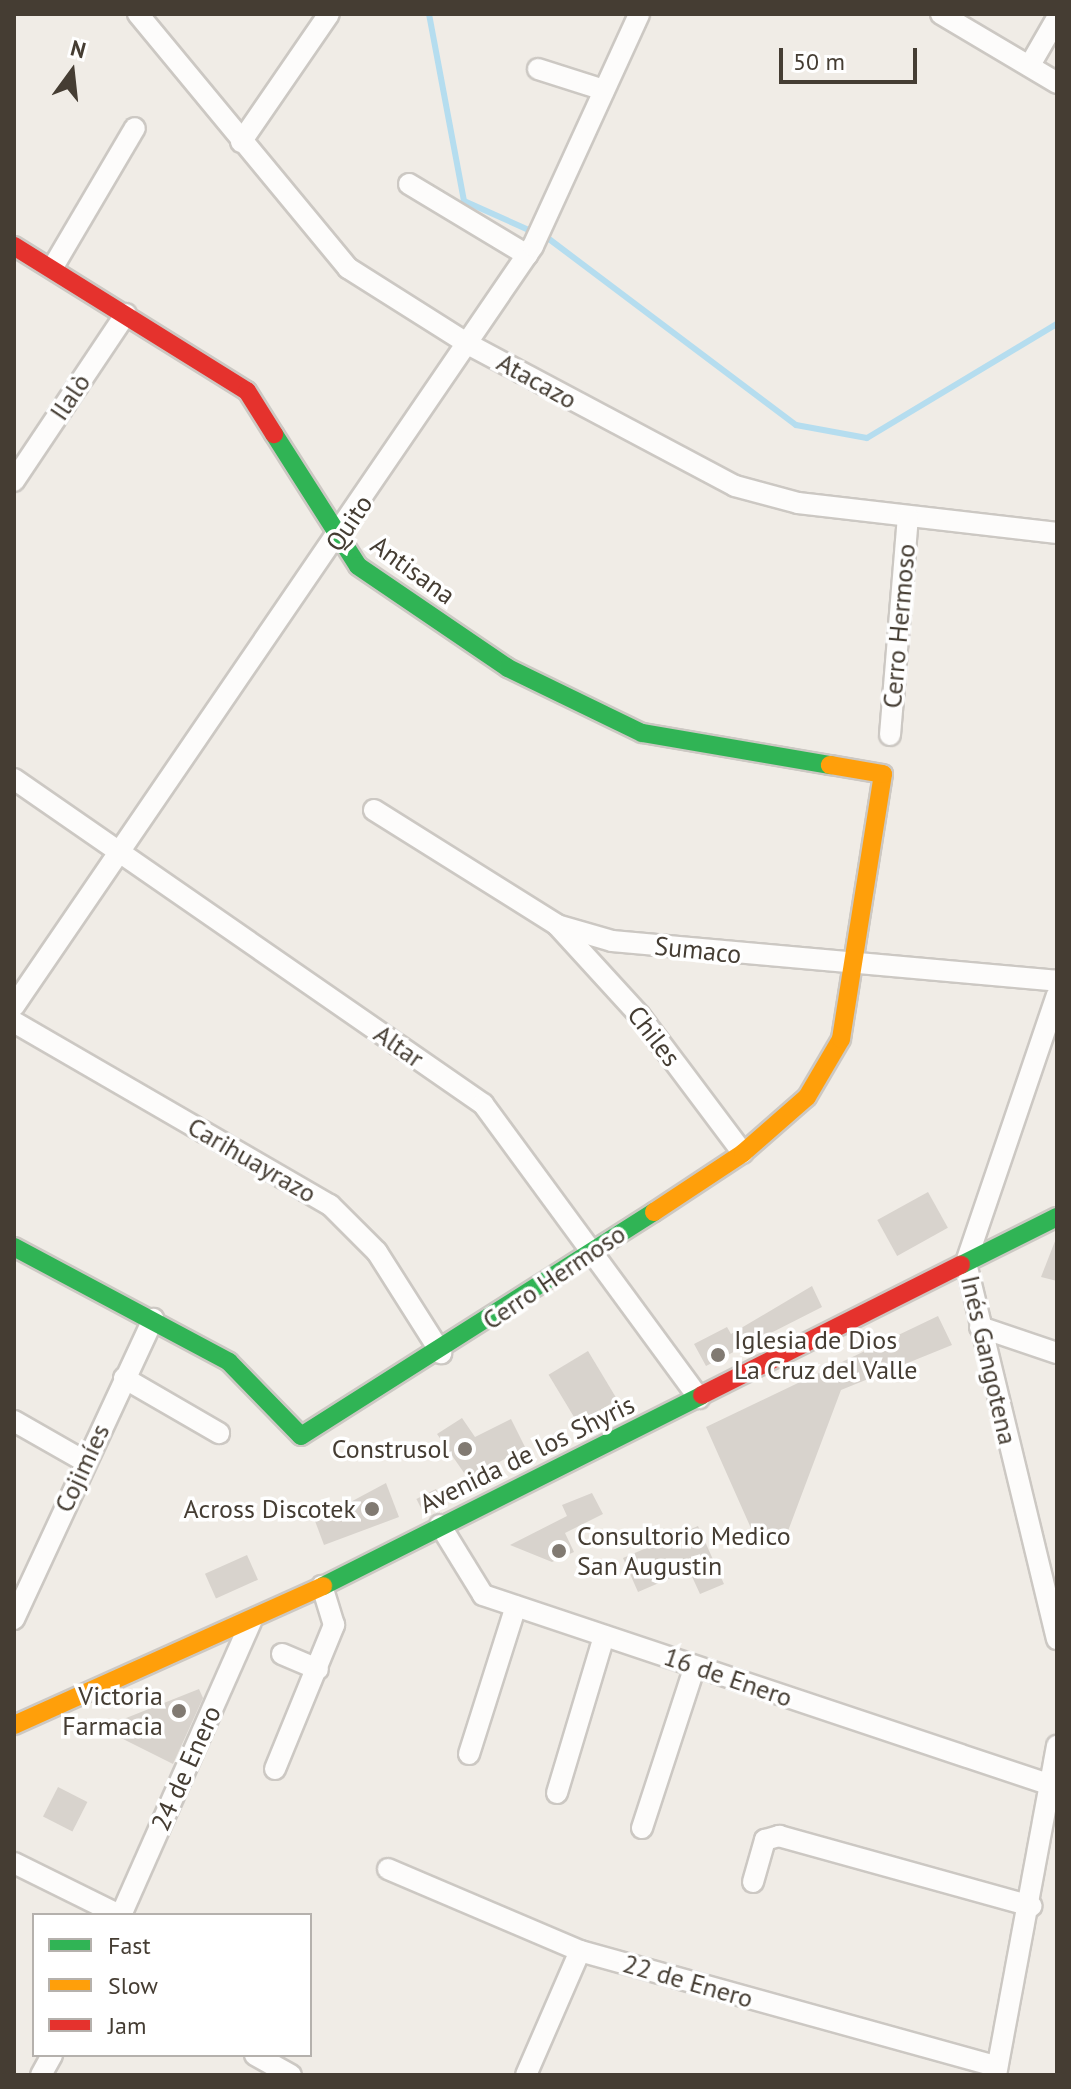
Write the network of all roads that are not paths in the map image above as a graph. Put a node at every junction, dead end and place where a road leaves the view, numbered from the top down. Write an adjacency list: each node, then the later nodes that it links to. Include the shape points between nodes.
1 (138, 14): 11 (street, Atacazo)
2 (329, 14): 11 (street)
3 (639, 14): 9 (street, Quito)
4 (941, 14): 6 (street)
5 (1057, 18): 6 (street)
6 (1030, 65): 8 (street)
7 (538, 69): 9 (street)
8 (1057, 83)
9 (604, 90): 14 (street, Quito)
10 (135, 128): 15 (street)
11 (241, 142): 17 (street, Atacazo, via 358,277)
12 (409, 184): 14 (street)
13 (14, 246): 15 (street, Antisana)
14 (530, 250): 17 (street, Quito)
15 (53, 267): 16 (street, Antisana)
16 (126, 314): 18 (street, Ilalò); 21 (street, Antisana, via 247,391)
17 (468, 344): 19 (street, Atacazo, via 735,486 798,503); 21 (street, Quito)
18 (14, 481)
19 (908, 517): 20 (street, Atacazo); 22 (street, Cerro Hermoso)
20 (1057, 533)
21 (337, 541): 23 (street, Antisana, via 358,566 573,704 706,749); 26 (street, Quito)
22 (890, 735)
23 (883, 774): 28 (street, Cerro Hermoso)
24 (14, 779): 26 (street, Altar)
25 (374, 810): 27 (street, Sumaco)
26 (122, 853): 31 (street, Quito); 36 (street, Altar, via 483,1104)
27 (557, 925): 28 (street, Sumaco, via 612,941); 33 (street, Chiles, via 640,1016)
28 (858, 966): 29 (street, Sumaco); 33 (street, Cerro Hermoso, via 824,1072 807,1097)
29 (1057, 981)
30 (1057, 995): 37 (street, Inés Gangotena)
31 (14, 1006)
32 (14, 1022): 40 (street, Carihuayrazo, via 330,1205 377,1252)
33 (743, 1153): 36 (street, Cerro Hermoso)
34 (1057, 1217): 37 (street, Avenida de los Shyris)
35 (14, 1247): 38 (street, Cerro Hermoso)
36 (595, 1249): 40 (street, Cerro Hermoso); 43 (street, Altar)
37 (966, 1263): 39 (street, Inés Gangotena); 43 (street, Avenida de los Shyris)
38 (153, 1319): 40 (street, Cerro Hermoso, via 229,1362 301,1436); 42 (street, Cojimíes)
39 (980, 1327): 41 (street); 54 (street, Inés Gangotena)
40 (441, 1353)
41 (1057, 1353)
42 (124, 1378): 45 (street); 46 (street, Cojimíes)
43 (699, 1398): 47 (street, Avenida de los Shyris)
44 (14, 1421): 46 (street)
45 (219, 1433)
46 (84, 1461): 48 (street, Cojimíes)
47 (440, 1525): 49 (street, Avenida de los Shyris); 50 (street, 16 de Enero, via 483,1595)
48 (22, 1576): 51 (street, Cojimíes)
49 (322, 1586): 52 (street, Avenida de los Shyris); 57 (street, via 334,1625)
50 (516, 1606): 53 (street, 16 de Enero); 60 (street)
51 (14, 1619)
52 (251, 1622): 58 (street, Avenida de los Shyris); 70 (street, 24 de Enero)
53 (604, 1636): 56 (street, 16 de Enero); 63 (street)
54 (1057, 1639)
55 (282, 1654): 57 (street)
56 (695, 1666): 62 (street, 16 de Enero); 64 (street)
57 (318, 1669): 61 (street)
58 (14, 1725)
59 (1057, 1746): 62 (street)
60 (469, 1754)
61 (275, 1769)
62 (1051, 1785): 68 (street)
63 (557, 1793)
64 (642, 1828)
65 (14, 1863): 69 (street)
66 (388, 1869): 71 (street, 22 de Enero)
67 (753, 1882): 68 (street, via 765,1840 779,1836)
68 (1031, 1906): 74 (street)
69 (116, 1913)
70 (121, 1913)
71 (580, 1951): 74 (street, 22 de Enero); 77 (street)
72 (51, 2057): 75 (street)
73 (259, 2057): 76 (street)
74 (996, 2071)
75 (41, 2075)
76 (291, 2075)
77 (526, 2075)

